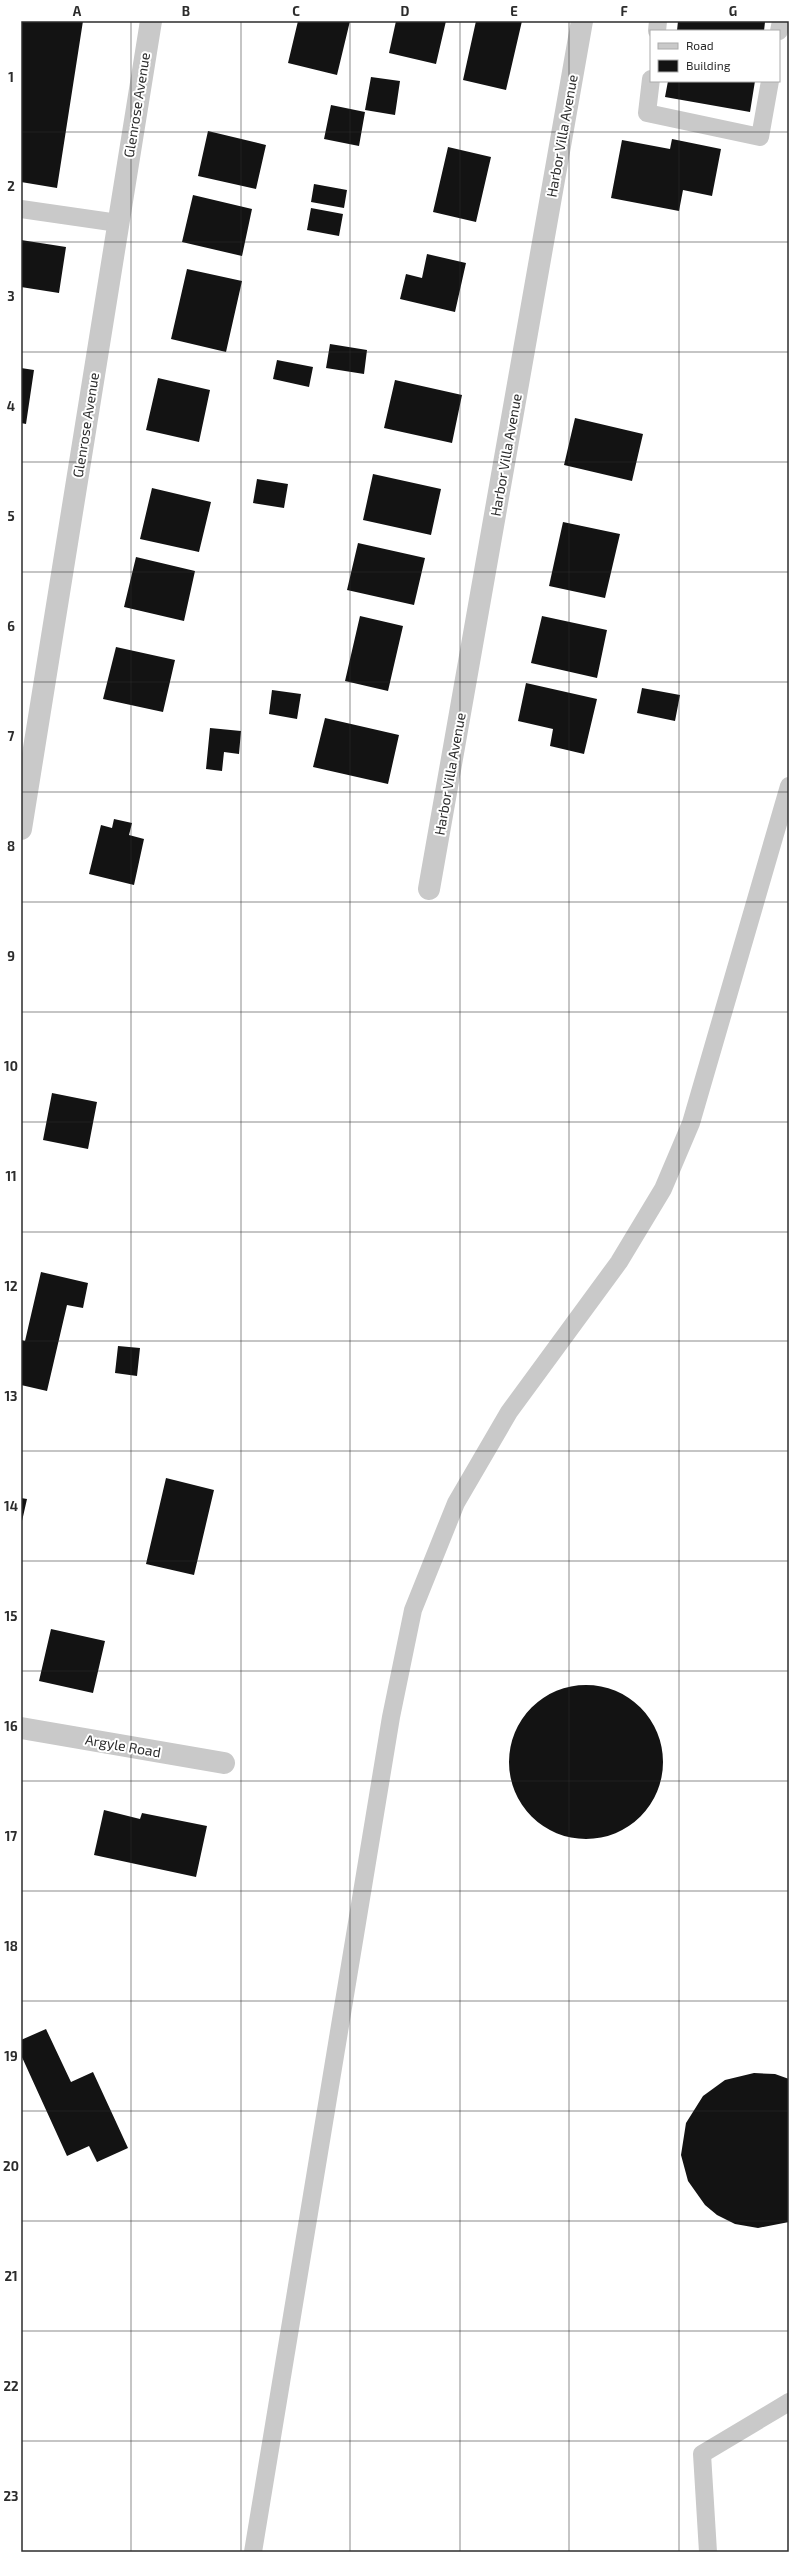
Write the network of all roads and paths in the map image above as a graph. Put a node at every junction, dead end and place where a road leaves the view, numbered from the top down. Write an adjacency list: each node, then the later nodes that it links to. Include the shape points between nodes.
1 (151, 21): 6 (street, Glenrose Avenue)
2 (582, 21): 9 (street, Harbor Villa Avenue)
3 (651, 82): 4 (lane, via 647,113 760,137)
4 (770, 82)
5 (21, 209): 6 (lane)
6 (118, 223): 8 (street, Glenrose Avenue)
7 (789, 786): 13 (lane, via 691,1123 663,1189 619,1262 505,1418 456,1503 413,1610 391,1717)
8 (21, 829)
9 (429, 889)
10 (21, 1728): 11 (street, Argyle Road)
11 (224, 1764)
12 (789, 2402): 14 (lane, via 702,2454)
13 (253, 2552)
14 (708, 2552)

